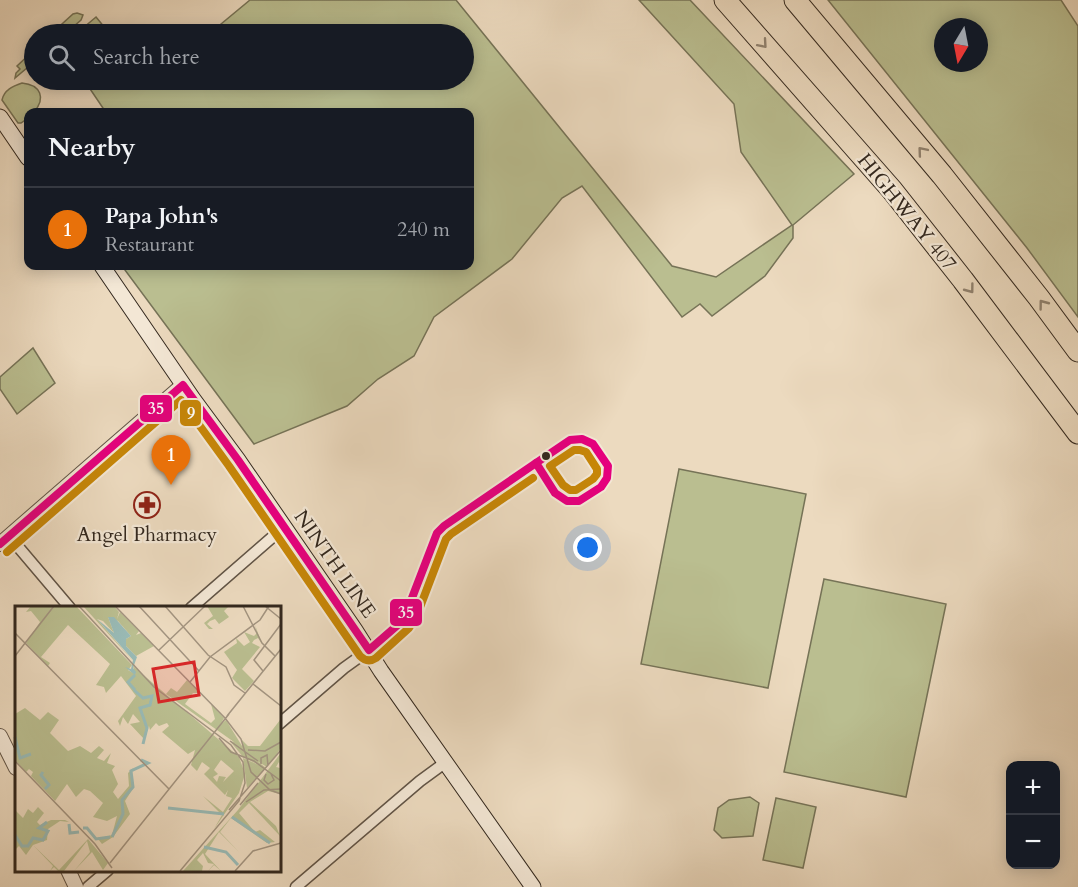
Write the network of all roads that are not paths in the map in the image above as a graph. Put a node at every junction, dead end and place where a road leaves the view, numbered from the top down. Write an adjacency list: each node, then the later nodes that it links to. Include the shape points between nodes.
1 (725, 0): 8 (highway, HIGHWAY 407, one-way to 8, via 892,190)
2 (795, 0): 6 (highway, one-way to 2, via 942,175)
3 (0, 117): 4 (main road)
4 (24, 152)
5 (105, 270): 7 (main road, NINTH LINE)
6 (1078, 351)
7 (183, 385): 9 (main road, NINTH LINE); 10 (street)
8 (1078, 433)
9 (284, 526): 12 (street); 13 (main road, NINTH LINE)
10 (5, 540): 11 (street)
11 (68, 606)
12 (193, 606)
13 (369, 650): 14 (street); 16 (main road, NINTH LINE)
14 (280, 723)
15 (0, 736): 17 (street)
16 (446, 762): 20 (main road, NINTH LINE); 23 (street)
17 (15, 766)
18 (69, 872): 21 (street)
19 (106, 872): 22 (street)
20 (528, 885)
21 (76, 887)
22 (88, 887)
23 (296, 887)

